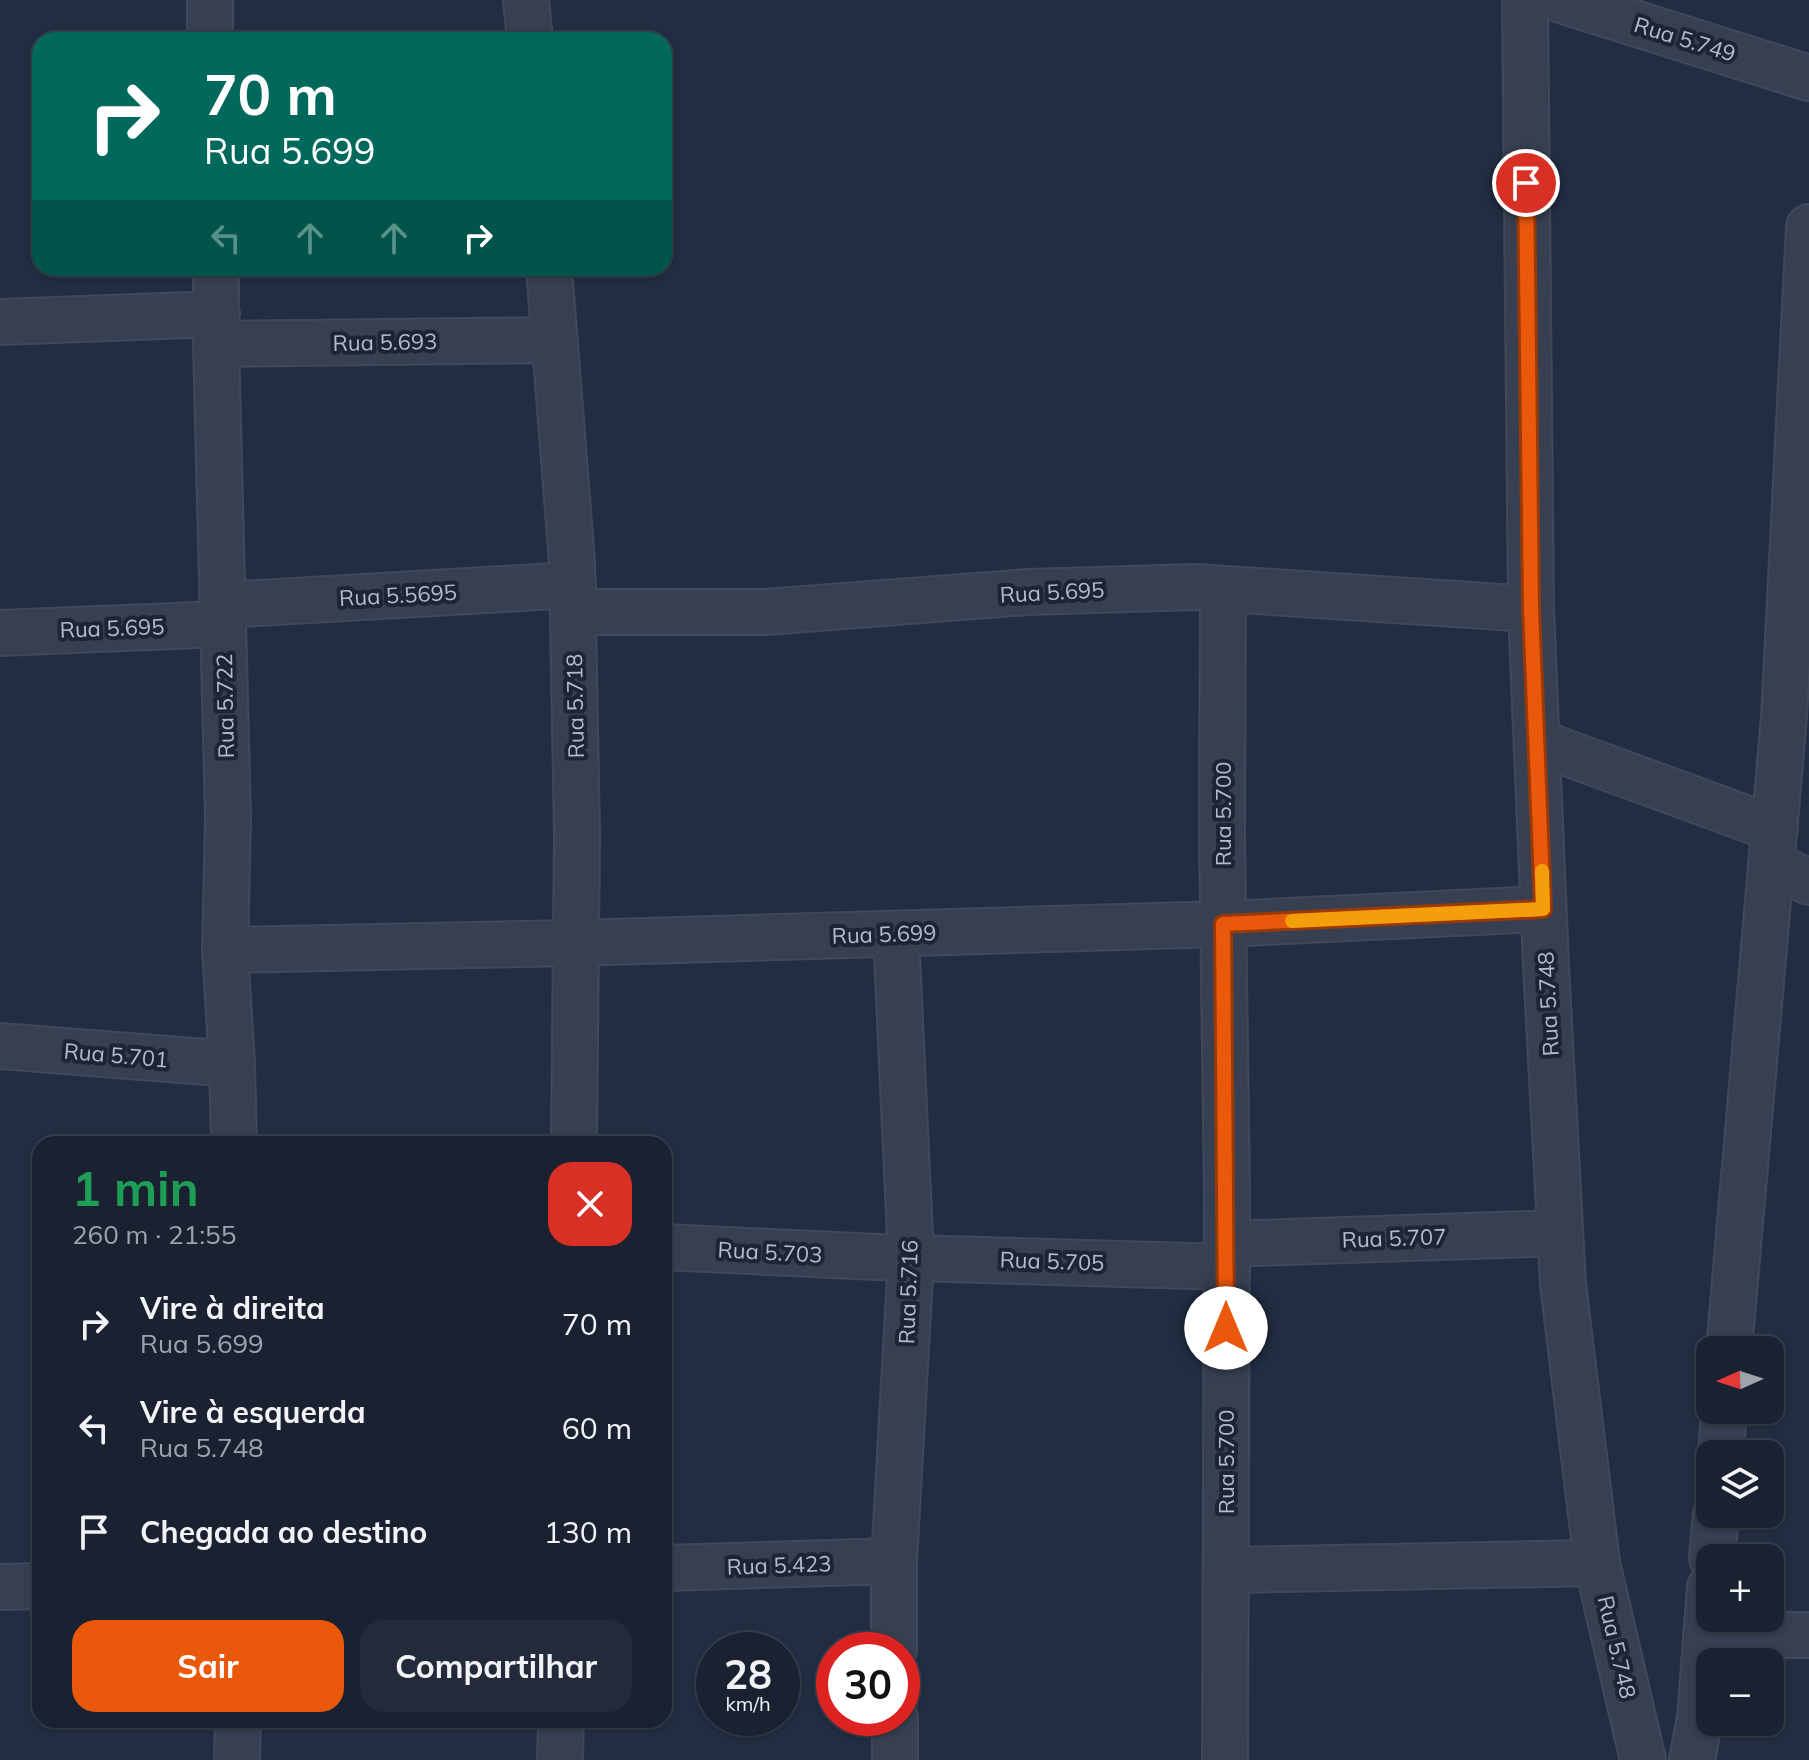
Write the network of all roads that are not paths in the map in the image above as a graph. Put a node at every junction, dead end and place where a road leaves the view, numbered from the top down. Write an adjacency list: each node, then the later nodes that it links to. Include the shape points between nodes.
1 (210, 0): 5 (street)
2 (526, 0): 6 (street)
3 (1525, 0): 16 (street, Rua 5.748)
4 (1561, 0): 7 (street, Rua 5.749)
5 (210, 32)
6 (529, 32)
7 (1809, 78)
8 (1809, 227): 20 (street, via 1784,717)
9 (216, 276): 12 (street, Rua 5.722)
10 (550, 276): 13 (street, Rua 5.718)
11 (0, 322): 12 (street, Rua 5.693)
12 (216, 329): 13 (street, Rua 5.693); 17 (street, Rua 5.722)
13 (555, 340): 15 (street, Rua 5.718)
14 (1223, 589): 15 (street, Rua 5.695, via 1028,592 766,612); 16 (street, Rua 5.695); 22 (street, Rua 5.700)
15 (573, 599): 17 (street, Rua 5.5695); 24 (street, Rua 5.718)
16 (1531, 609): 19 (street, Rua 5.748)
17 (223, 615): 18 (street, Rua 5.695); 25 (street, Rua 5.722)
18 (0, 633)
19 (1537, 742): 20 (street); 21 (street, Rua 5.748)
20 (1785, 859): 34 (street)
21 (1543, 909): 22 (street, Rua 5.699); 30 (street, Rua 5.748)
22 (1223, 924): 23 (street, Rua 5.699); 32 (street, Rua 5.700)
23 (896, 934): 24 (street, Rua 5.699); 33 (street, Rua 5.716)
24 (576, 943): 25 (street, Rua 5.699); 29 (street, Rua 5.718)
25 (225, 950): 27 (street, Rua 5.722)
26 (0, 1046): 27 (street, Rua 5.701)
27 (232, 1064): 28 (street, Rua 5.722)
28 (234, 1136)
29 (574, 1136)
30 (1560, 1233): 32 (street, Rua 5.707); 36 (street, Rua 5.748)
31 (672, 1247): 33 (street, Rua 5.703)
32 (1227, 1256): 33 (street, Rua 5.705); 38 (street, Rua 5.700)
33 (894, 1258): 35 (street, Rua 5.716)
34 (1731, 1336)
35 (894, 1561): 37 (street, Rua 5.423); 41 (street, Rua 5.716)
36 (1597, 1563): 38 (street); 52 (street, Rua 5.748)
37 (672, 1568)
38 (1226, 1570): 51 (street, Rua 5.700)
39 (32, 1586): 40 (street)
40 (0, 1587)
41 (894, 1632)
42 (1706, 1632): 43 (street)
43 (1706, 1635): 44 (street); 53 (street)
44 (1809, 1635)
45 (238, 1728): 48 (street)
46 (561, 1728): 49 (street)
47 (895, 1736): 50 (street)
48 (237, 1760)
49 (560, 1760)
50 (895, 1760)
51 (1225, 1760)
52 (1643, 1760)
53 (1692, 1760)

